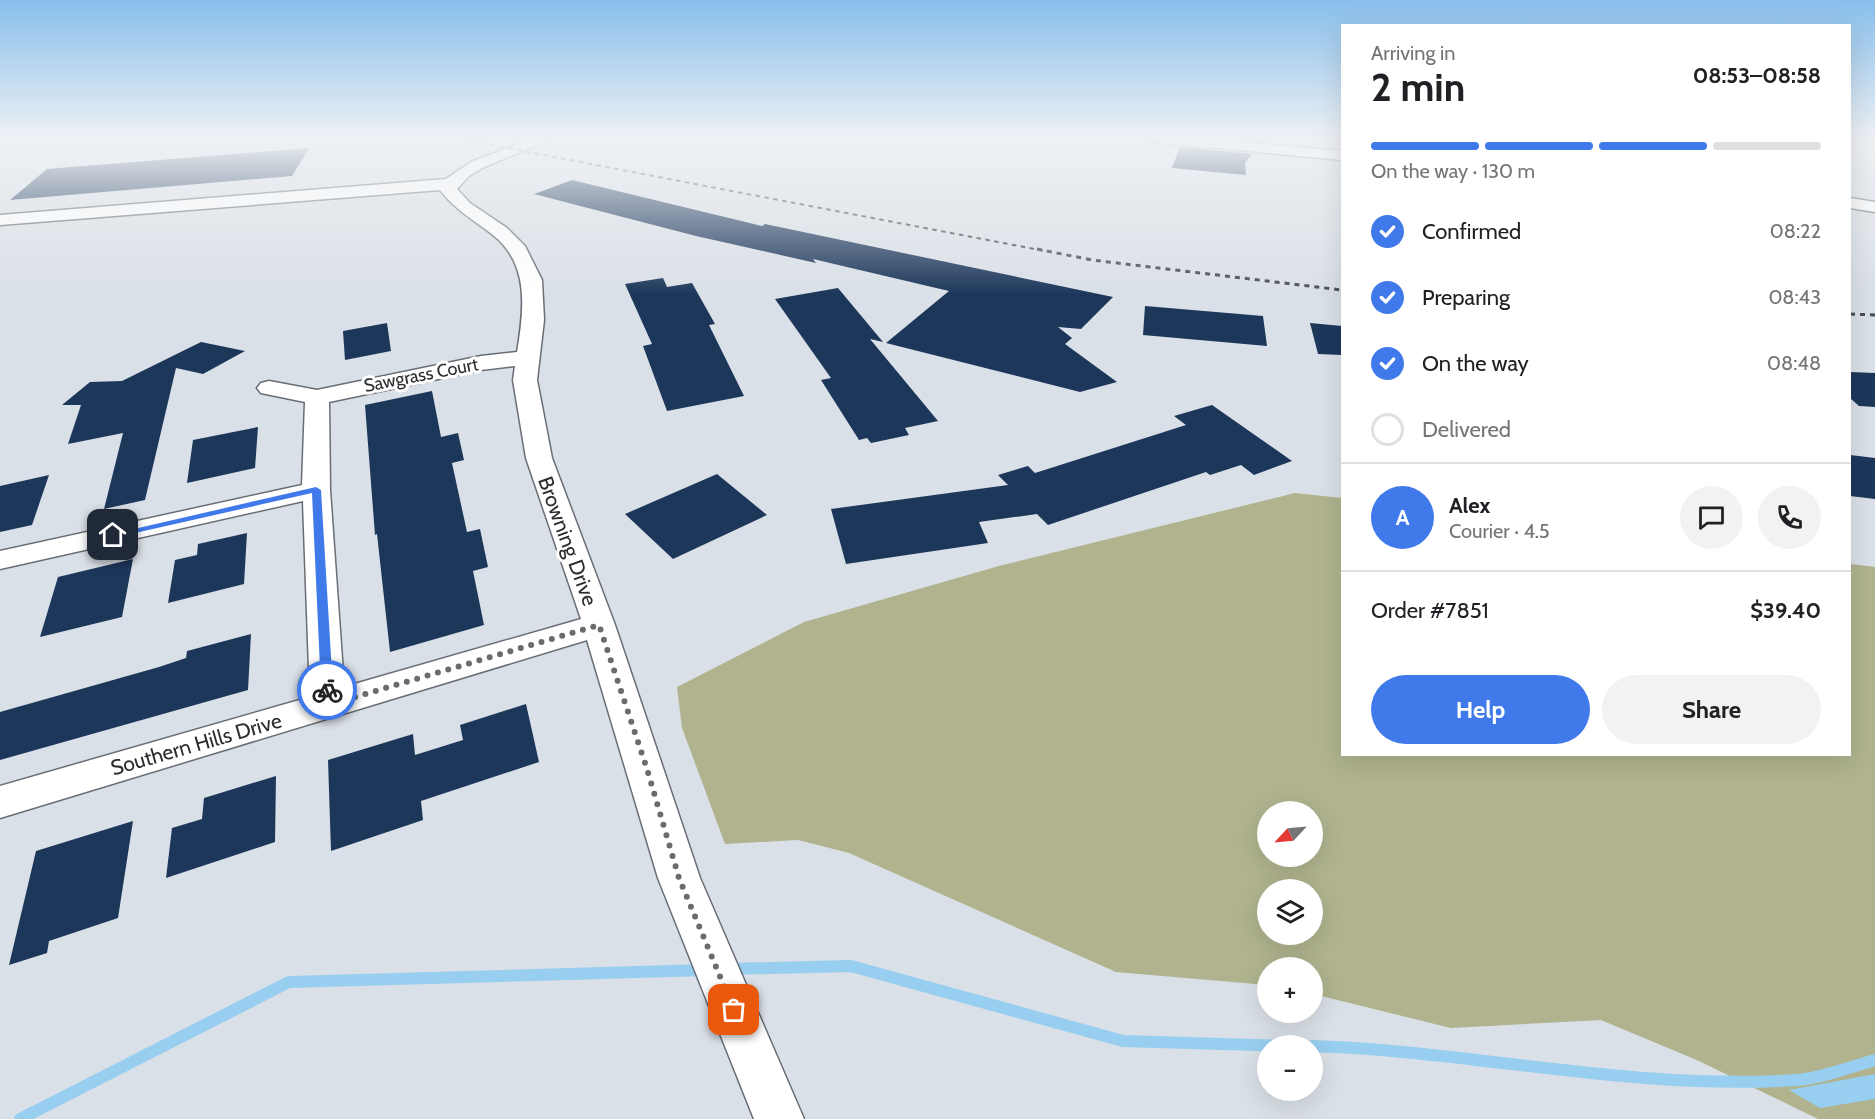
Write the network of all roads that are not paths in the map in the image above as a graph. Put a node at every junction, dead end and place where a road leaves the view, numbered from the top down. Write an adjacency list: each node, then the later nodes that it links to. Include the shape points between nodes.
1 (372, 190): 5 (street)
2 (449, 190): 6 (street, Browning Drive, via 518,250 532,280 533,320)
3 (1851, 203): 4 (street)
4 (1875, 207)
5 (0, 220)
6 (526, 358): 8 (street, Sawgrass Court, via 481,363); 11 (street, Browning Drive, via 525,380 539,458)
7 (269, 388): 8 (street)
8 (317, 397): 9 (street)
9 (316, 490): 10 (street); 12 (street)
10 (0, 560)
11 (599, 625): 12 (street, Southern Hills Drive); 14 (street, Browning Drive, via 679,878)
12 (328, 705): 13 (street, Southern Hills Drive)
13 (0, 802)
14 (779, 1119)

